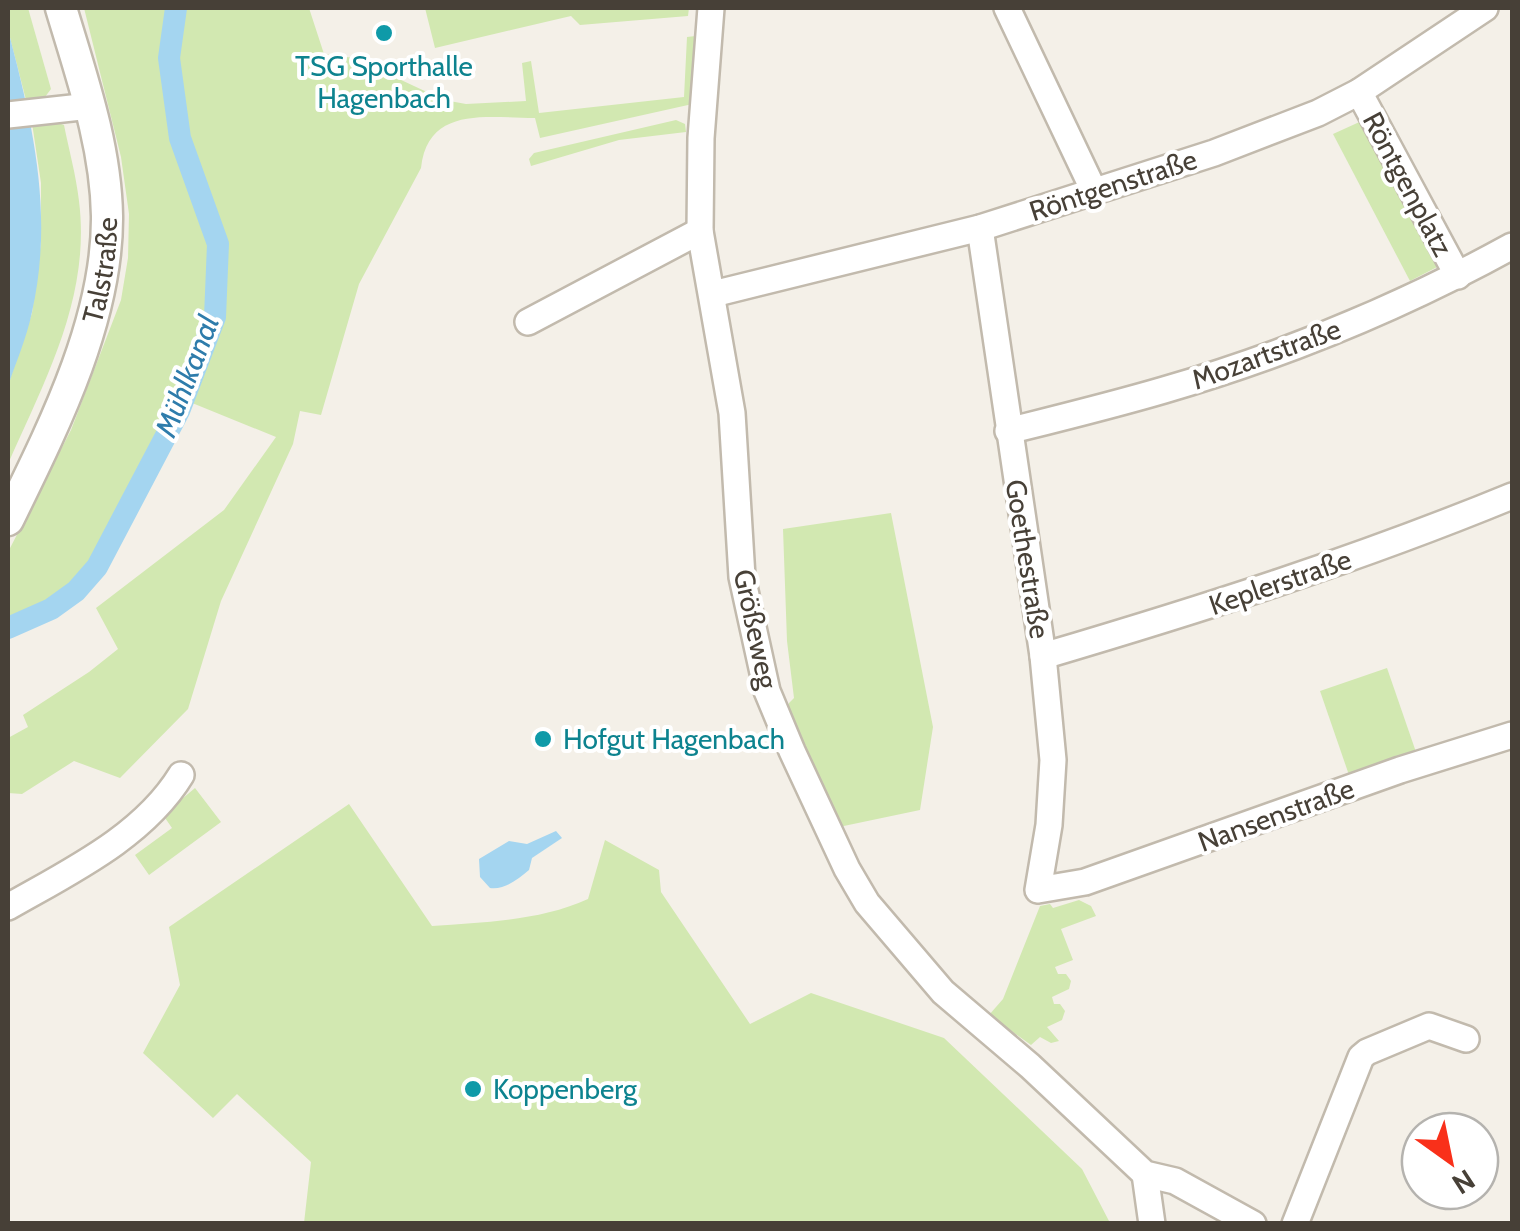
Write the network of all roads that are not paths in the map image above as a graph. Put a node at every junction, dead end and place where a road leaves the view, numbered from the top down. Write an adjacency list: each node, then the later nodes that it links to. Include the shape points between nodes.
1 (60, 8): 7 (street, Talstraße)
2 (1485, 8): 5 (street, Röntgenstraße)
3 (1011, 9): 9 (street)
4 (710, 14): 11 (street, Größeweg)
5 (1450, 17): 6 (street, Röntgenstraße)
6 (1359, 92): 9 (street, Röntgenstraße, via 1214,153); 13 (street, Röntgenplatz)
7 (90, 106): 8 (street); 18 (street, Talstraße, via 106,217 101,288 79,361)
8 (8, 115)
9 (1094, 191): 10 (street, Röntgenstraße)
10 (980, 228): 14 (street, Röntgenstraße); 16 (street, Goethestraße)
11 (700, 231): 14 (street, Größeweg); 15 (street)
12 (1512, 246): 13 (street, Mozartstraße)
13 (1458, 276): 16 (street, Mozartstraße, via 1319,336 1166,390)
14 (713, 294): 25 (street, Größeweg, via 754,636 767,691 847,869 880,922 943,992)
15 (528, 322)
16 (1008, 432): 19 (street, Goethestraße)
17 (1512, 496): 19 (street, Keplerstraße, via 1375,550)
18 (8, 520)
19 (1043, 656): 22 (street, Goethestraße, via 1053,786)
20 (1512, 735): 22 (street, Nansenstraße, via 1084,882)
21 (180, 775): 23 (street, via 166,799 94,858)
22 (1038, 890)
23 (8, 907)
24 (1466, 1039): 28 (street, via 1429,1026 1361,1058)
25 (1144, 1174): 26 (street); 27 (street, Größeweg, via 1174,1181)
26 (1152, 1224)
27 (1253, 1224)
28 (1295, 1224)

